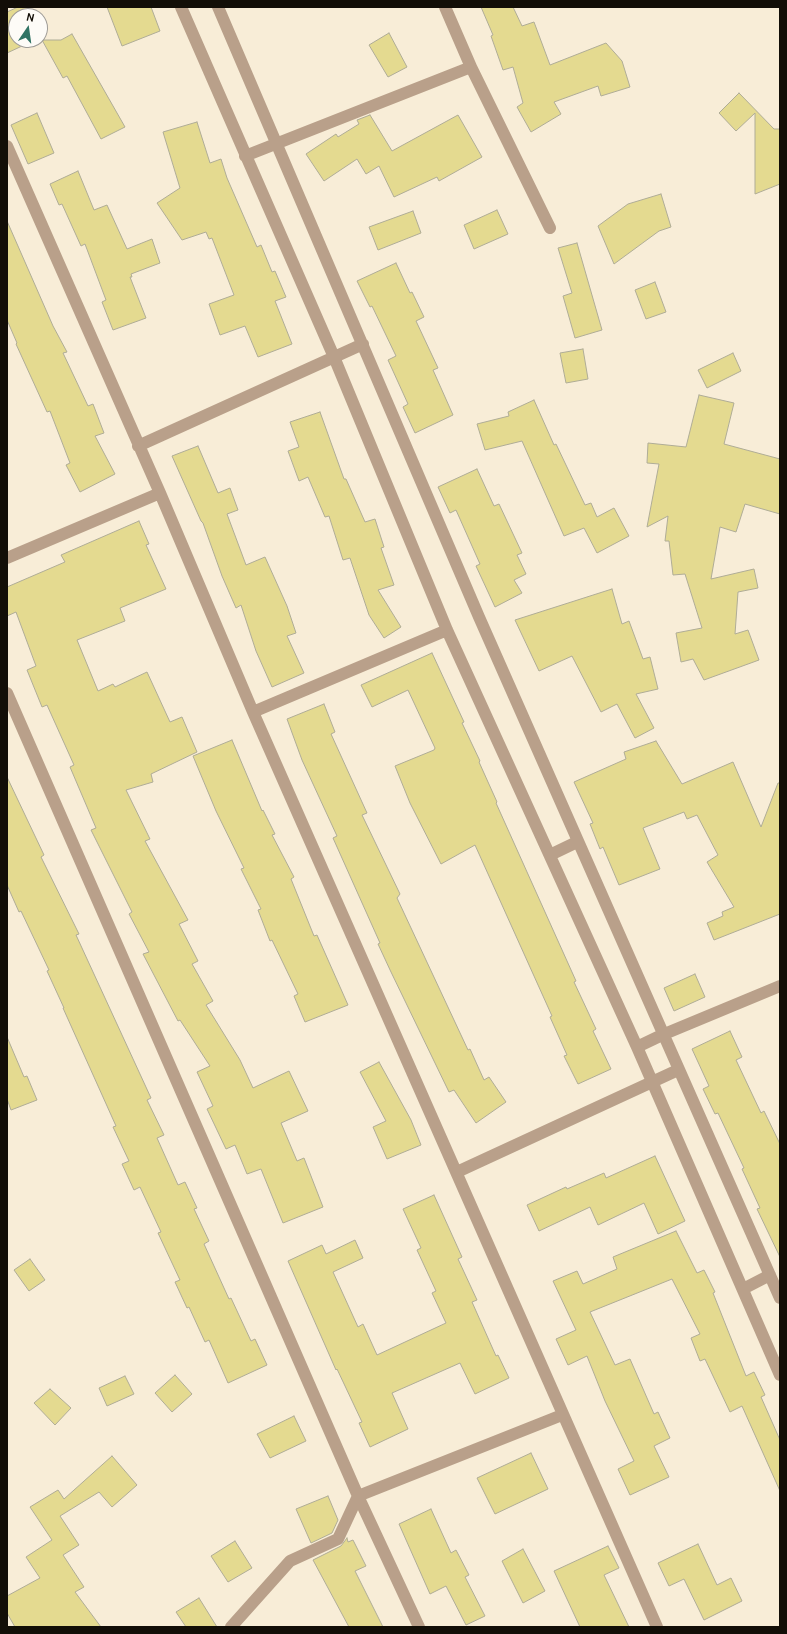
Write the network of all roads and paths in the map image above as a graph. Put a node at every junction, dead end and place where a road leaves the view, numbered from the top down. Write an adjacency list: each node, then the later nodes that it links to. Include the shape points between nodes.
1 (181, 7): 7 (street)
2 (218, 7): 5 (street)
3 (445, 7): 4 (street)
4 (472, 67): 5 (street); 8 (street)
5 (277, 144): 7 (street); 9 (street)
6 (7, 146): 11 (street)
7 (245, 156): 10 (street)
8 (550, 228)
9 (362, 344): 10 (street); 17 (street)
10 (334, 357): 11 (street); 14 (street)
11 (138, 446): 12 (street)
12 (160, 493): 13 (street); 16 (street)
13 (7, 558)
14 (447, 630): 16 (street); 18 (street)
15 (7, 693): 30 (street)
16 (252, 712): 24 (street)
17 (577, 842): 18 (street); 20 (street)
18 (550, 855): 21 (street)
19 (780, 986): 20 (street)
20 (662, 1035): 21 (street); 22 (street)
21 (637, 1047): 23 (street)
22 (678, 1070): 23 (street); 25 (street)
23 (652, 1082): 24 (street); 26 (street)
24 (457, 1172): 29 (street)
25 (770, 1275): 26 (street); 27 (street)
26 (742, 1289): 28 (street)
27 (780, 1298)
28 (780, 1375)
29 (562, 1415): 30 (street); 33 (street)
30 (358, 1496): 31 (street, via 338,1539 290,1560); 32 (street)
31 (231, 1627)
32 (420, 1627)
33 (657, 1627)

